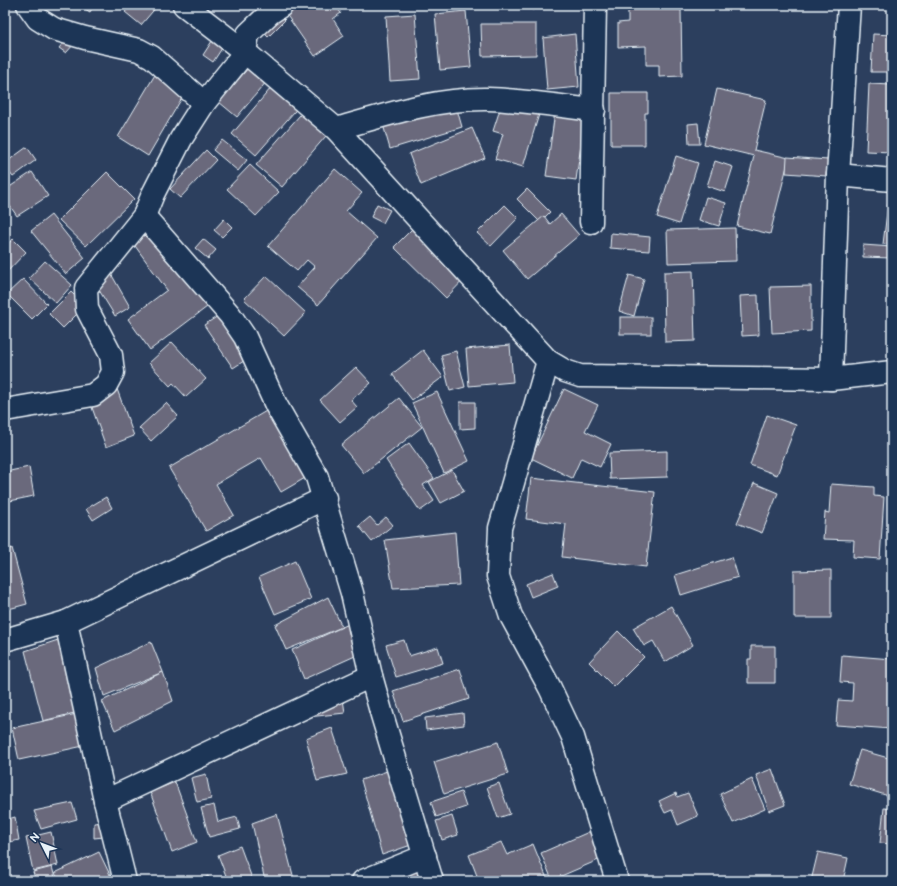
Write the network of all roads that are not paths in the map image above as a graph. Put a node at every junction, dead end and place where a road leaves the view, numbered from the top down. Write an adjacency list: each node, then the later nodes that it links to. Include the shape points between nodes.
1 (28, 5): 7 (street, via 38,19 54,29 139,50 152,57)
2 (184, 5): 6 (street)
3 (282, 5): 6 (street, via 248,34)
4 (595, 5): 8 (street)
5 (849, 5): 10 (street)
6 (245, 52): 7 (street); 9 (street)
7 (204, 103): 12 (street, via 181,139 152,194)
8 (594, 110): 9 (street, via 487,99 441,102); 13 (street)
9 (336, 129): 14 (street)
10 (838, 175): 11 (street); 16 (street)
11 (892, 180)
12 (144, 216): 17 (street, via 86,288 87,309 112,355 113,372 106,385 92,395); 18 (street, via 230,315 245,337 276,405 317,477)
13 (591, 222)
14 (548, 362): 16 (street, via 580,376); 27 (street, via 500,528 498,576 511,616 573,737)
15 (892, 372): 16 (street)
16 (832, 379)
17 (5, 410)
18 (325, 498): 19 (street); 21 (street, via 352,593)
19 (66, 622): 20 (street); 22 (street)
20 (5, 640)
21 (371, 676): 22 (street); 23 (street)
22 (105, 800): 24 (street)
23 (425, 856): 25 (street); 26 (street)
24 (125, 881)
25 (363, 881)
26 (432, 881)
27 (617, 881)

